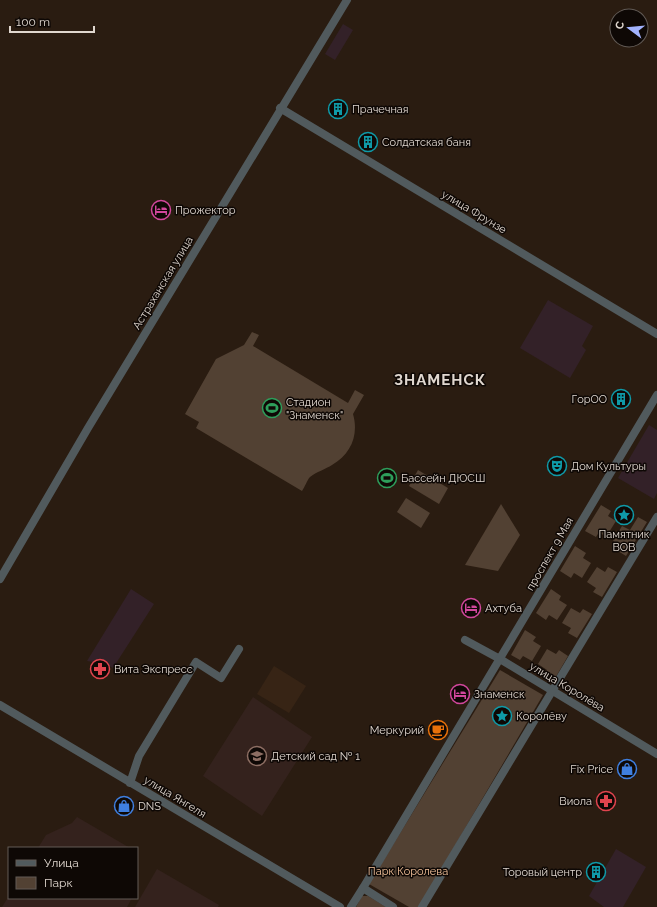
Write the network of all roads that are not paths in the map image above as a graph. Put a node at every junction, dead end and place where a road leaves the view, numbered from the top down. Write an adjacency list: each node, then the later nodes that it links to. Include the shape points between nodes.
1 (347, 0): 2 (street, Астраханская улица)
2 (280, 108): 3 (street, улица Фрунзе); 6 (street, Астраханская улица)
3 (657, 334)
4 (657, 394): 9 (street, проспект 9 Мая)
5 (657, 517): 10 (street)
6 (0, 579)
7 (465, 640): 9 (street, улица Королёва)
8 (239, 649): 13 (street, via 221,678 196,662 143,748)
9 (500, 659): 10 (street, улица Королёва); 14 (street, проспект 9 Мая)
10 (551, 690): 12 (street, улица Королёва); 18 (street)
11 (0, 706): 13 (street, улица Янгеля)
12 (657, 754)
13 (130, 783): 15 (street, улица Янгеля)
14 (362, 888): 16 (street, проспект 9 Мая); 17 (street)
15 (340, 907)
16 (351, 907)
17 (393, 907)
18 (422, 907)

